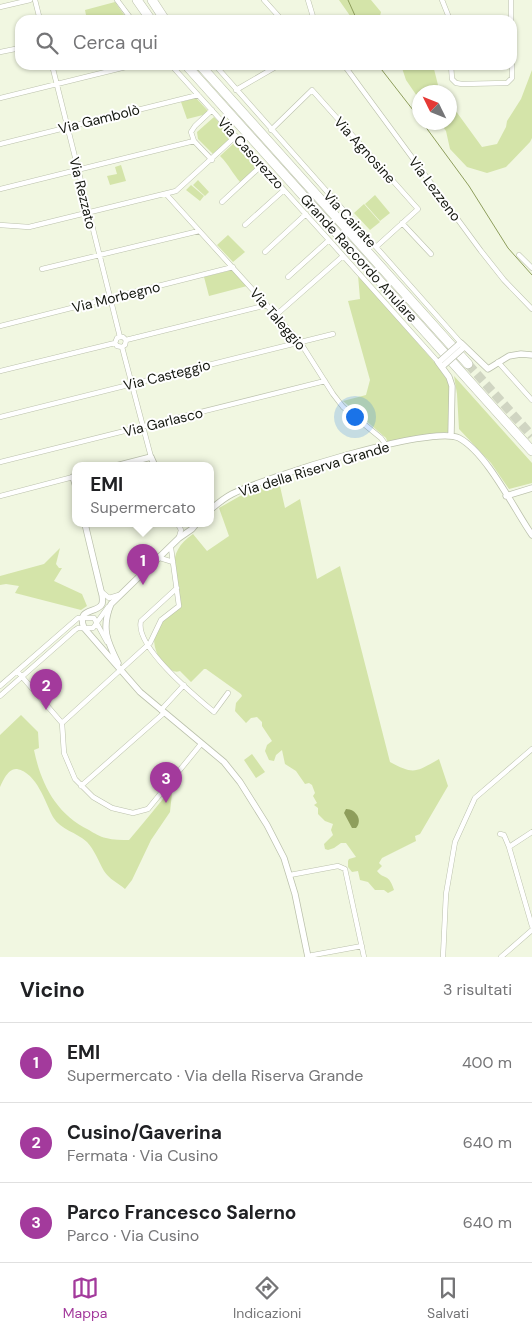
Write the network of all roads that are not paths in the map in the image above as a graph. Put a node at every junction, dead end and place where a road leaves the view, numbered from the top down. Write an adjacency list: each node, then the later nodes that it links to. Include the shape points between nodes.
1 (30, 0): 10 (street)
2 (35, 0): 11 (street)
3 (117, 0): 12 (street)
4 (137, 0): 13 (highway)
5 (152, 0): 14 (highway)
6 (264, 0): 15 (street)
7 (308, 0): 16 (street)
8 (442, 0): 17 (street)
9 (511, 0): 18 (street)
10 (0, 7)
11 (39, 15)
12 (128, 15)
13 (148, 15)
14 (162, 15)
15 (278, 15)
16 (312, 15)
17 (448, 15)
18 (511, 15)
19 (15, 49): 20 (street)
20 (0, 52)
21 (53, 70): 31 (street, Via Rezzato)
22 (113, 70): 31 (street)
23 (176, 70): 33 (street, Via Casorezzo)
24 (190, 70): 89 (highway, Grande Raccordo Anulare)
25 (204, 70): 80 (highway, Grande Raccordo Anulare)
26 (219, 70): 32 (street, Via Cairate)
27 (270, 70): 32 (street)
28 (348, 70): 67 (street, Via Lezzeno, via 486,258)
29 (451, 70): 30 (street, via 452,79 462,84 507,83 512,78)
30 (512, 70)
31 (56, 84): 34 (street); 36 (street, Via Rezzato)
32 (236, 90): 37 (street, Via Cairate)
33 (198, 95): 35 (street, Via Casorezzo); 36 (street, Via Gambolò)
34 (0, 98)
35 (212, 110): 38 (street, Via Casorezzo); 39 (street, via 192,130)
36 (67, 127): 40 (street, Via Gambolò); 43 (street, Via Rezzato)
37 (271, 130): 50 (street, Via Agnosine, via 312,90 418,209); 55 (street, Via Cairate)
38 (236, 136): 41 (street); 42 (street, Via Casorezzo)
39 (194, 141): 41 (street); 43 (street)
40 (0, 144)
41 (212, 160): 46 (street, via 179,189)
42 (262, 165): 45 (street, Via Casorezzo); 47 (street)
43 (78, 170): 44 (street); 48 (street, Via Rezzato)
44 (0, 189)
45 (284, 190): 49 (street, Via Casorezzo); 52 (street)
46 (166, 194): 48 (street); 53 (street, Via Taleggio)
47 (222, 202)
48 (88, 213): 51 (street, via 30,227); 59 (street, Via Rezzato)
49 (306, 214): 54 (street, Via Casorezzo); 56 (street)
50 (402, 223): 55 (street, Via Agnosine); 57 (street)
51 (0, 225)
52 (246, 225)
53 (199, 230): 59 (street); 61 (street, Via Taleggio)
54 (330, 240): 60 (street, Via Casorezzo); 64 (street)
55 (376, 248): 75 (street, Via Cairate)
56 (265, 252)
57 (431, 254)
58 (519, 255): 62 (street)
59 (99, 256): 63 (street); 65 (street, Via Rezzato)
60 (343, 256): 68 (street); 79 (street, Via Casorezzo)
61 (233, 267): 65 (street, Via Morbegno); 66 (street, Via Taleggio)
62 (532, 268)
63 (42, 269)
64 (288, 277)
65 (110, 299): 69 (street, Via Morbegno); 71 (street, Via Rezzato)
66 (267, 304): 68 (street, Via Taleggio); 72 (street)
67 (532, 308)
68 (276, 315): 73 (street, Via Taleggio)
69 (0, 326)
70 (334, 334): 73 (street, Via Casteggio)
71 (120, 336): 72 (street); 74 (street)
72 (126, 340): 76 (street)
73 (300, 342): 82 (street, Via Taleggio); 83 (street, Via Casteggio)
74 (116, 343): 76 (street); 81 (street)
75 (461, 346): 78 (street, Via Cairate, via 488,369); 79 (street, bridge)
76 (122, 347): 83 (street)
77 (532, 355): 78 (street, via 513,355)
78 (498, 362): 84 (street)
79 (441, 364): 87 (street, Via Casorezzo, via 452,386)
80 (468, 364)
81 (0, 371)
82 (325, 381): 86 (street, Via Garlasco); 88 (street, Via Taleggio, via 343,407)
83 (132, 384): 85 (street, Via Casteggio); 86 (street)
84 (532, 400)
85 (0, 417)
86 (142, 427): 90 (street); 91 (street, Via Garlasco)
87 (451, 435): 88 (street, Via della Riserva Grande); 97 (street, via 474,449)
88 (386, 445): 98 (street, Via della Riserva Grande, via 254,486 229,496)
89 (532, 451)
90 (151, 457): 92 (street); 93 (street)
91 (0, 462)
92 (132, 462)
93 (153, 462)
94 (72, 478): 96 (street)
95 (532, 488): 97 (street)
96 (0, 496)
97 (506, 496): 102 (street)
98 (214, 507)
99 (86, 527): 108 (street)
100 (179, 527): 103 (street)
101 (194, 527): 103 (street)
102 (532, 535)
103 (179, 538): 104 (street)
104 (171, 548): 105 (street); 106 (street)
105 (160, 558): 106 (street); 109 (street)
106 (173, 562): 107 (street)
107 (177, 588): 114 (street, via 179,606 161,620); 114 (street, via 141,622 140,628)
108 (102, 591): 109 (street, via 109,598); 111 (street, via 102,604 86,612)
109 (120, 594): 110 (street)
110 (111, 604): 112 (street); 115 (street, via 105,625)
111 (83, 619): 112 (street, via 92,617); 113 (street); 117 (street, via 74,620)
112 (98, 623): 113 (street, via 92,628); 115 (street)
113 (84, 628): 116 (street); 118 (street, via 75,630)
114 (149, 644): 116 (street); 119 (street)
115 (110, 648): 116 (street)
116 (121, 670): 123 (street); 124 (street)
117 (16, 671): 118 (street); 120 (street)
118 (22, 677): 122 (street); 124 (street)
119 (184, 685): 121 (street, via 214,712); 123 (street)
120 (0, 686)
121 (228, 693)
122 (0, 696)
123 (162, 711): 125 (street); 127 (street)
124 (62, 723): 127 (street, via 66,758)
125 (201, 744): 127 (street, via 152,806 144,811 112,808); 131 (street, via 240,782 272,833)
126 (532, 749): 136 (street, via 475,798 456,842 447,889)
127 (81, 786)
128 (532, 832): 130 (street)
129 (500, 834): 130 (street, via 504,835)
130 (509, 847): 132 (street)
131 (290, 875): 133 (street, via 343,867 348,877); 134 (street)
132 (532, 928): 137 (street)
133 (362, 946): 134 (street); 135 (street)
134 (308, 957)
135 (364, 957)
136 (443, 957)
137 (500, 957)

